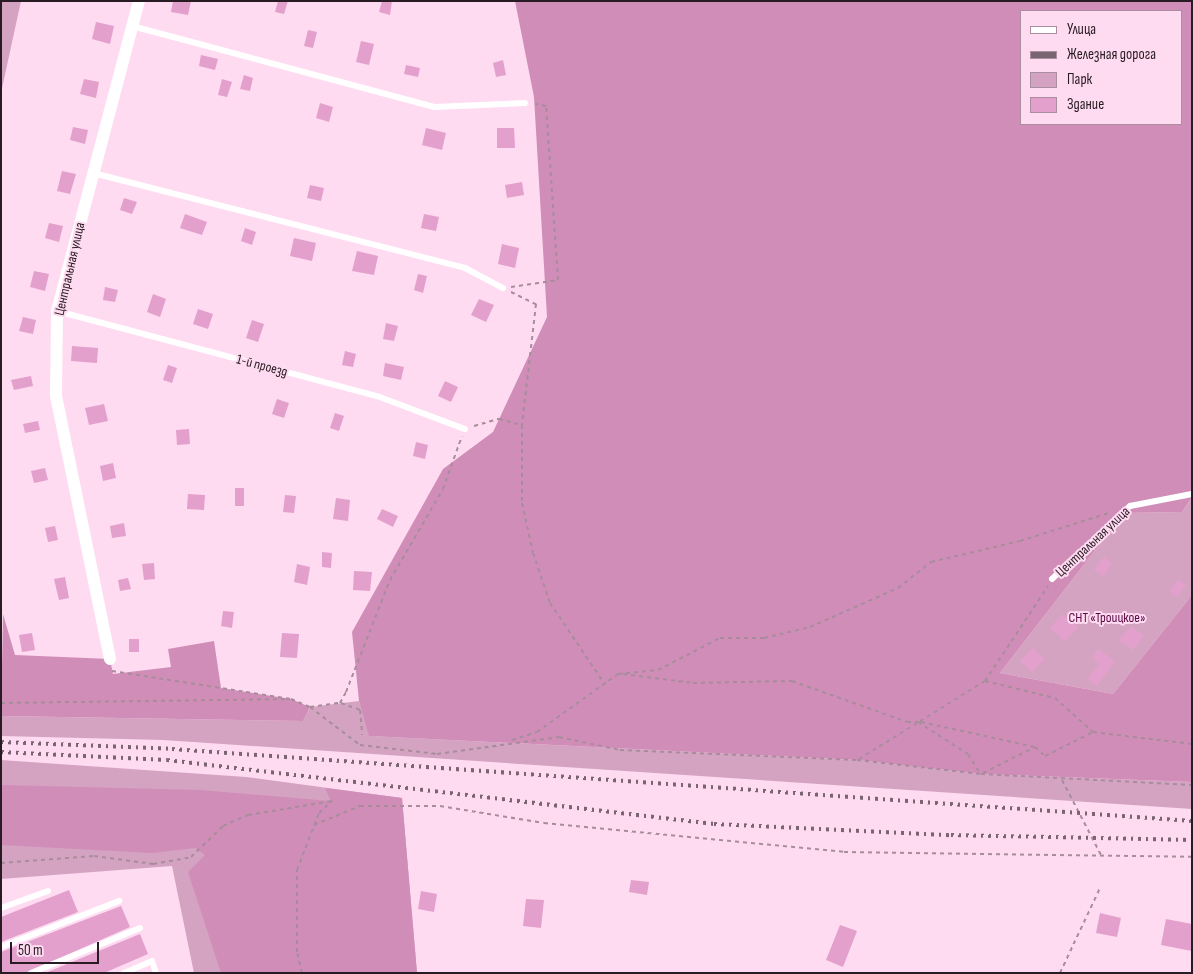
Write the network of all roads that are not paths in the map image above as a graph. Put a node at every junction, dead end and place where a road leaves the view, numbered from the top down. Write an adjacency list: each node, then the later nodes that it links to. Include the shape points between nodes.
1 (140, 1): 2 (street, Центральная улица)
2 (132, 26): 3 (lane, via 434,108); 4 (street, Центральная улица)
3 (525, 103)
4 (93, 174): 5 (lane, via 465,268); 6 (street, Центральная улица)
5 (503, 288)
6 (57, 311): 7 (lane, 1-й проезд, via 377,396); 10 (street, Центральная улица, via 56,396)
7 (465, 429)
8 (1192, 494): 9 (lane, Центральная улица, via 1130,506)
9 (1052, 580)
10 (110, 660)
11 (48, 891): 13 (lane)
12 (119, 901): 15 (lane)
13 (1, 908)
14 (140, 928): 16 (lane)
15 (1, 947)
16 (31, 973)
17 (124, 973): 18 (lane, via 152,962)
18 (156, 973)

